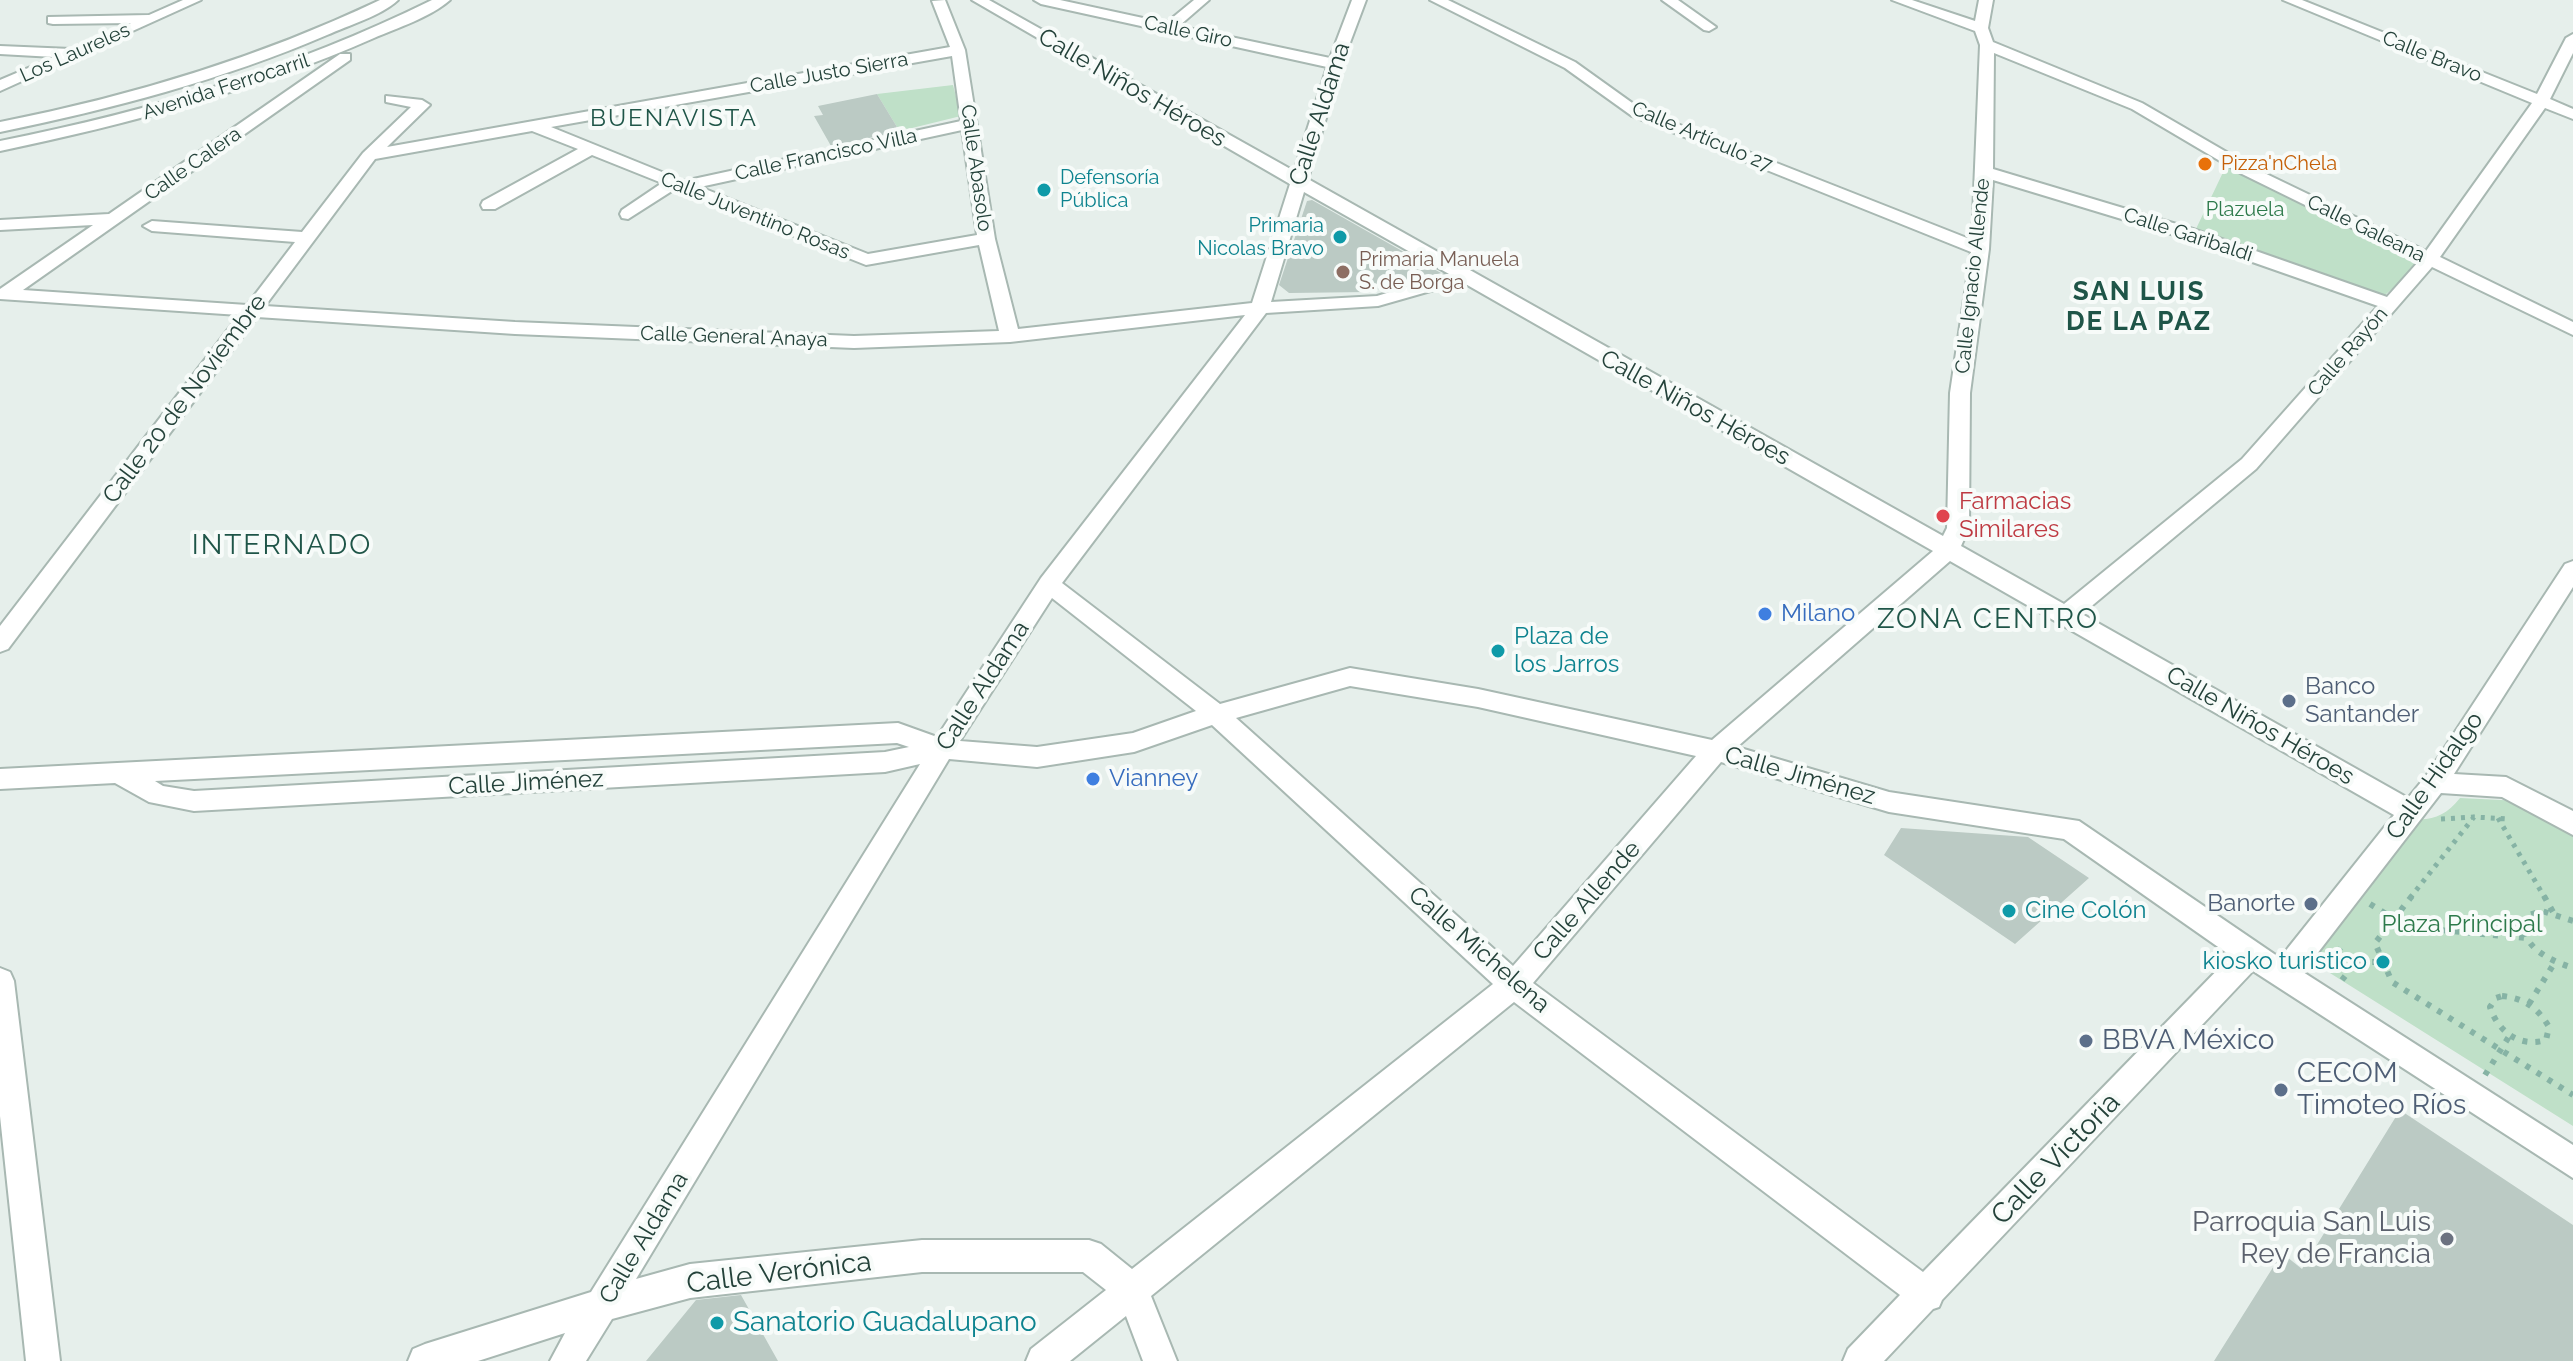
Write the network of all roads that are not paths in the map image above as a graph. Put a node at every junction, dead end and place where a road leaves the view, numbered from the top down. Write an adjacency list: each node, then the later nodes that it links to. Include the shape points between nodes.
1 (194, 0): 15 (street, Los Laureles)
2 (391, 0): 32 (street, Avenida Ferrocarril, via 324,33 202,80)
3 (443, 0): 19 (street, Avenida Ferrocarril)
4 (937, 0): 5 (street); 23 (street, Calle Abasolo)
5 (951, 0)
6 (979, 0): 37 (street, Calle Niños Héroes)
7 (1041, 0): 18 (street, Calle Giro)
8 (1202, 0): 18 (street)
9 (1359, 0): 25 (street, Calle Aldama)
10 (1437, 0): 46 (street, Calle Artículo 27, via 1570,65 1637,113)
11 (1669, 0): 17 (street)
12 (1899, 0): 20 (street, Calle Galeana)
13 (1986, 0): 20 (street, Calle Ignacio Allende)
14 (2290, 0): 28 (street, Calle Bravo)
15 (155, 17): 16 (street); 24 (street, Los Laureles)
16 (53, 20)
17 (1709, 27)
18 (1168, 28): 25 (street, Calle Giro)
19 (379, 33): 33 (street, Avenida Ferrocarril, via 265,79 143,114); 41 (street, Calle Calera)
20 (1984, 36): 36 (street, Calle Ignacio Allende); 47 (street, Calle Galeana, via 2137,106 2248,171)
21 (2573, 38): 28 (street, Calle Rayón)
22 (0, 50): 24 (street)
23 (958, 50): 30 (street, Calle Abasolo); 31 (street, Calle Justo Sierra)
24 (75, 53): 26 (street, Los Laureles)
25 (1335, 64): 37 (street, Calle Aldama)
26 (0, 86)
27 (391, 99): 35 (street, Calle 20 de Noviembre, via 422,105)
28 (2541, 102): 29 (street, Calle Bravo); 47 (street, Calle Rayón)
29 (2573, 114)
30 (970, 124): 38 (street, Calle Francisco Villa); 45 (street, Calle Abasolo)
31 (532, 125): 34 (street, Calle Juventino Rosas); 35 (street, Calle Justo Sierra)
32 (0, 127)
33 (0, 146)
34 (591, 149): 38 (street, Calle Juventino Rosas); 39 (street)
35 (369, 156): 44 (street, Calle 20 de Noviembre)
36 (1985, 172): 46 (street, Calle Ignacio Allende); 50 (street, Calle Garibaldi, via 2187,233)
37 (1298, 183): 48 (street, Calle Niños Héroes); 51 (street, Calle Aldama)
38 (677, 184): 40 (street); 45 (street, Calle Juventino Rosas, via 866,260)
39 (489, 205)
40 (628, 214)
41 (115, 219): 42 (street); 49 (street, Calle Calera)
42 (0, 225)
43 (152, 226): 44 (street)
44 (307, 238): 52 (street, Calle 20 de Noviembre)
45 (986, 239): 54 (street, Calle Abasolo)
46 (1980, 249): 55 (street, Calle Ignacio Allende, via 1960,393 1958,528)
47 (2429, 260): 50 (street, Calle Rayón); 53 (street, Calle Galeana)
48 (1463, 276): 51 (street, Calle General Anaya, via 1378,301); 55 (street, Calle Niños Héroes)
49 (3, 294): 52 (street, Calle General Anaya)
50 (2390, 304): 58 (street, Calle Rayón, via 2249,464)
51 (1260, 308): 54 (street, Calle General Anaya); 57 (street, Calle Aldama)
52 (253, 310): 54 (street, Calle General Anaya, via 515,328 854,342); 59 (street, Calle 20 de Noviembre)
53 (2573, 329)
54 (1010, 336)
55 (1948, 551): 58 (street, Calle Niños Héroes); 62 (street, Calle Allende)
56 (2573, 569): 64 (street, Calle Hidalgo)
57 (1049, 584): 60 (street, Calle Michelena); 61 (street, Calle Aldama)
58 (2066, 615): 65 (street, Calle Niños Héroes)
59 (0, 643)
60 (1216, 714): 61 (street, Calle Jiménez, via 1134,742 1037,757); 62 (street, Calle Jiménez, via 1350,677 1478,698); 70 (street, Calle Michelena)
61 (942, 749): 63 (street, Calle Jiménez, via 885,762 194,801 158,795 116,771); 74 (street, Calle Aldama)
62 (1716, 751): 67 (street, Calle Jiménez, via 1889,802 2070,829); 70 (street, Calle Allende)
63 (0, 779)
64 (2435, 783): 65 (street, Calle Hidalgo); 66 (street, via 2506,787)
65 (2413, 813): 68 (street, Calle Hidalgo)
66 (2573, 824)
67 (2251, 954): 68 (street, Calle Jiménez); 73 (street, Calle Victoria)
68 (2284, 974): 71 (street, Calle Jiménez)
69 (0, 981): 75 (street)
70 (1514, 985): 72 (street, Calle Allende); 73 (street, Calle Michelena)
71 (2573, 1163)
72 (1132, 1290): 74 (street, Calle Verónica, via 1089,1256 922,1256 690,1281); 78 (street, Calle Allende); 79 (street)
73 (1927, 1295): 80 (street, Calle Victoria)
74 (604, 1304): 76 (street, Calle Verónica); 77 (street, Calle Aldama)
75 (43, 1361)
76 (425, 1361)
77 (567, 1361)
78 (1043, 1361)
79 (1160, 1361)
80 (1860, 1361)

